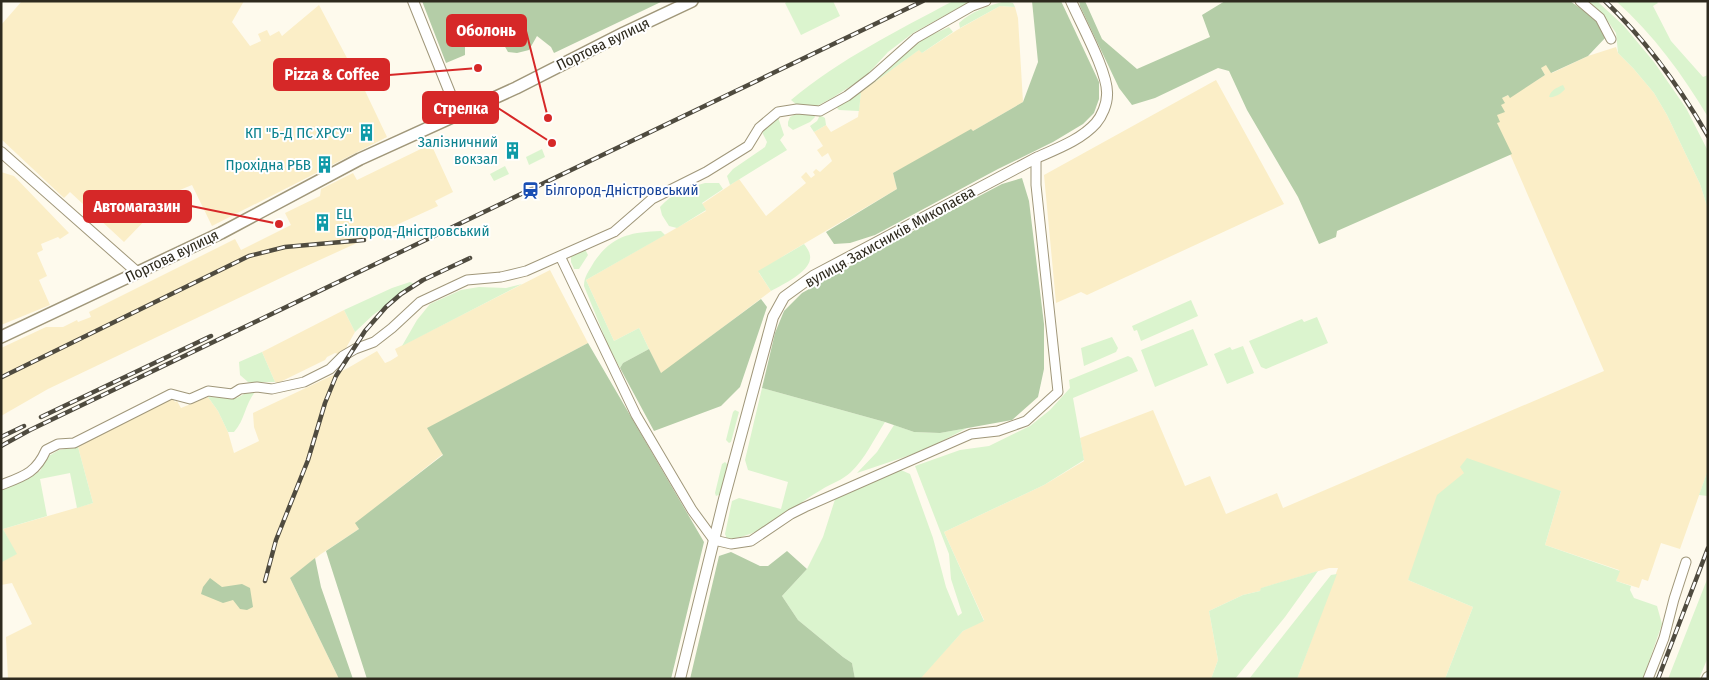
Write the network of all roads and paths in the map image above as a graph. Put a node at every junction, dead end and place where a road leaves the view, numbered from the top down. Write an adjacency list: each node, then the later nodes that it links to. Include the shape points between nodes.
1 (413, 1): 7 (street)
2 (692, 1): 7 (main road, Портова вулиця)
3 (986, 1): 10 (street, via 916,38 847,96 820,111 797,109 778,112 758,128 748,146 652,199 614,232)
4 (1071, 1): 9 (street, вулиця Захисників Миколаєва, via 1104,75 1108,94 1096,123 1073,141)
5 (1580, 1): 6 (street, via 1600,18)
6 (1611, 39)
7 (458, 113): 11 (main road, Портова вулиця)
8 (1, 152): 11 (street)
9 (1036, 158): 14 (street, вулиця Захисників Миколаєва, via 813,276 784,298 773,317); 14 (street, via 1036,185 1058,392 1026,421 998,431 970,434 805,507 751,541 731,544)
10 (560, 256): 13 (street, via 526,271 467,280 420,302 374,342 349,352 330,369 304,382 272,389 240,389 232,394 208,391 190,399 172,394 74,443 58,444 46,450 30,473); 14 (street, via 636,415 692,510)
11 (138, 272): 12 (main road, Портова вулиця)
12 (1, 337)
13 (1, 485)
14 (714, 540): 16 (street, вулиця Захисників Миколаєва)
15 (1686, 562): 17 (street, via 1664,638)
16 (680, 679)
17 (1648, 679)

